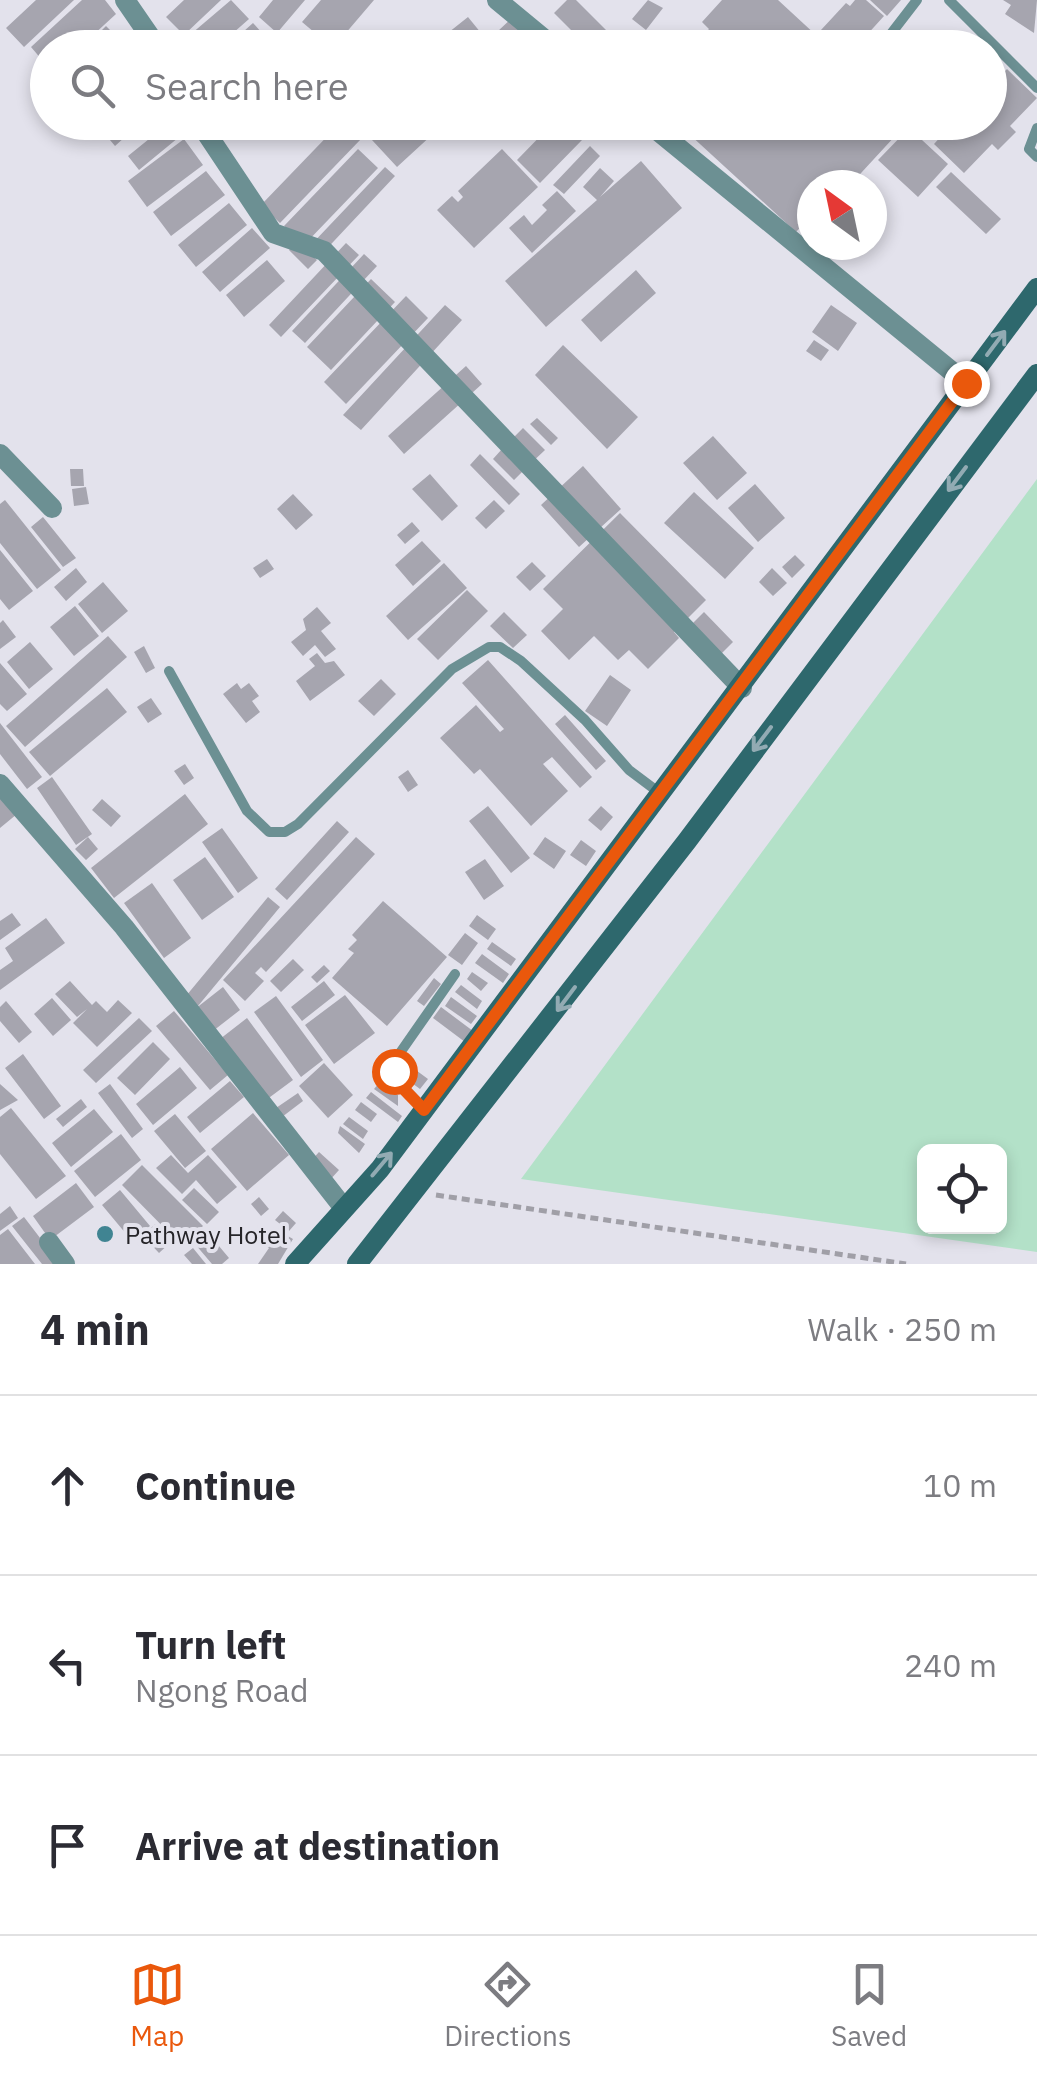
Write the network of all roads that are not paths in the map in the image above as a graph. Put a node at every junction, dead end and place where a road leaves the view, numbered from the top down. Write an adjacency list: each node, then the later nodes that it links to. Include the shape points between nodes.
1 (126, 0): 5 (street)
2 (497, 0): 6 (street)
3 (917, 0): 7 (lane)
4 (949, 0): 8 (lane)
5 (146, 30)
6 (534, 30)
7 (894, 30)
8 (979, 30)
9 (1007, 58): 10 (lane)
10 (1037, 88)
11 (1037, 128): 14 (lane, via 1029,149)
12 (211, 140): 21 (street, via 273,233 324,251)
13 (669, 140): 17 (street)
14 (1037, 156)
15 (1037, 288): 17 (main road, one-way to 15)
16 (1037, 374): 30 (main road, one-way to 30)
17 (966, 383): 21 (main road)
18 (0, 454): 19 (street)
19 (52, 508)
20 (170, 672): 23 (lane, via 247,811 269,832 298,824 452,669 489,647 521,660)
21 (742, 688): 23 (main road)
22 (0, 784): 26 (street, via 124,927)
23 (663, 795): 25 (main road)
24 (456, 974): 25 (lane, via 395,1060 396,1081)
25 (424, 1110): 26 (main road, one-way to 25)
26 (343, 1207): 29 (main road)
27 (49, 1242): 28 (street)
28 (66, 1264)
29 (295, 1264)
30 (357, 1264)

